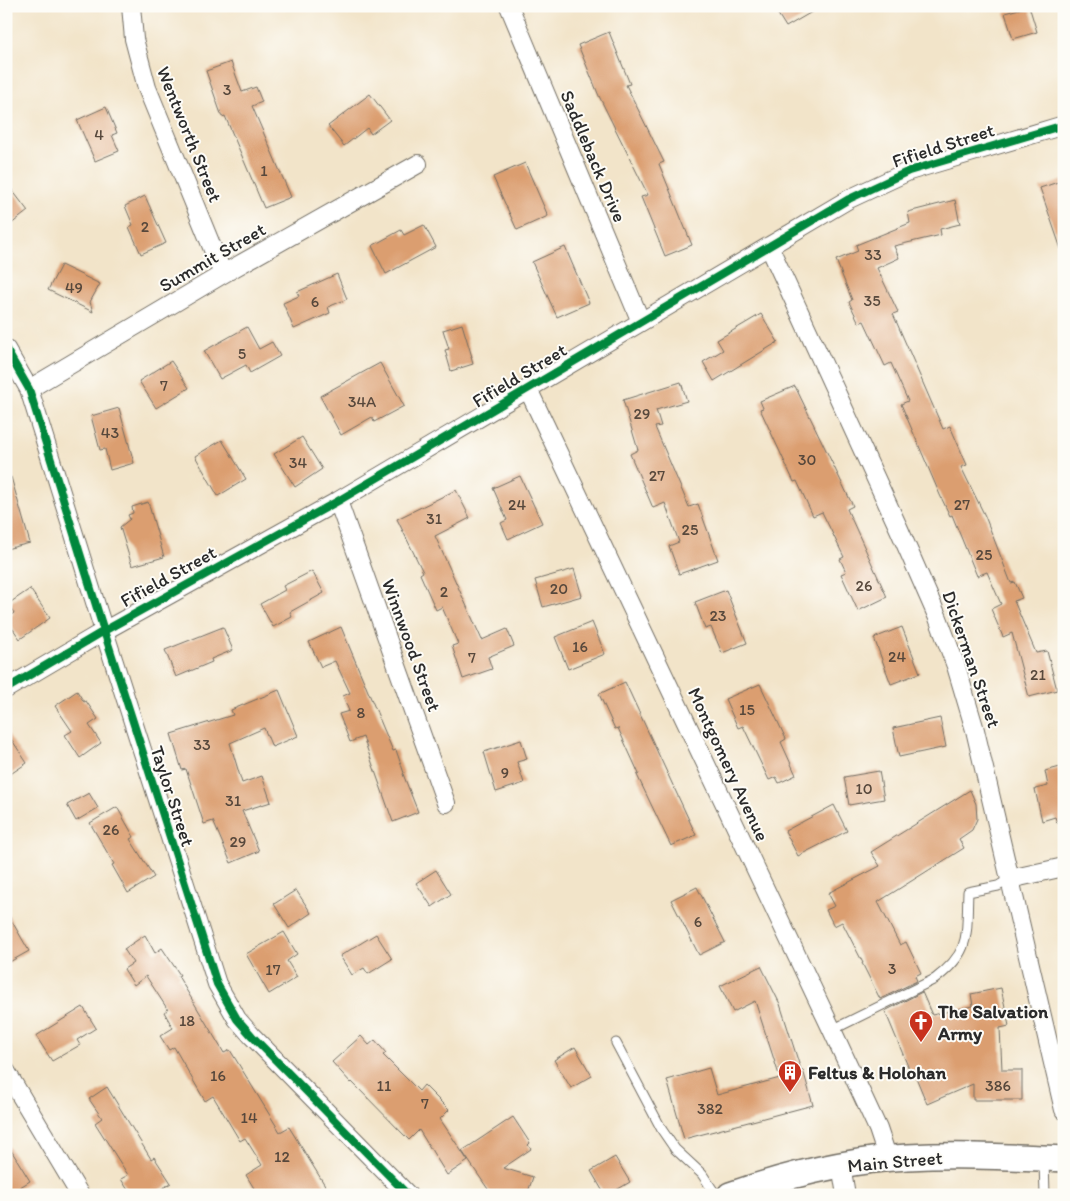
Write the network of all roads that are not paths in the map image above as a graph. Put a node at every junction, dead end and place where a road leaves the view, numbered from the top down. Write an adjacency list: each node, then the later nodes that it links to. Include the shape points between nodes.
1 (131, 6): 6 (street, Wentworth Street, via 134,39 147,88)
2 (509, 6): 7 (street, Saddleback Drive)
3 (1064, 125): 5 (street, Fifield Street, via 896,177 849,199)
4 (418, 164): 6 (street, Summit Street)
5 (769, 246): 7 (street, Fifield Street); 16 (street, Dickerman Street, via 938,618 975,730)
6 (223, 274): 10 (street, Summit Street)
7 (641, 322): 9 (street, Fifield Street)
8 (6, 349): 10 (street, Taylor Street)
9 (528, 388): 11 (street, Fifield Street); 17 (street, Montgomery Avenue)
10 (29, 389): 12 (street, Taylor Street)
11 (338, 501): 12 (street, Fifield Street); 14 (street, Winnwood Street)
12 (104, 631): 13 (street, Fifield Street); 26 (street, Taylor Street, via 208,959 227,1003 252,1036)
13 (6, 689)
14 (446, 803)
15 (1064, 867): 16 (street)
16 (1010, 879): 17 (lane, via 998,886 968,892 966,940 950,968 935,979); 20 (street, Dickerman Street)
17 (832, 1030): 22 (street, Montgomery Avenue, via 878,1129)
18 (616, 1044): 24 (lane, via 675,1149)
19 (6, 1071): 25 (street)
20 (1064, 1110)
21 (1054, 1158): 22 (main road, Main Street, via 946,1156); 28 (lane)
22 (888, 1159): 23 (main road, Main Street)
23 (841, 1166): 24 (main road, Main Street); 27 (street)
24 (729, 1194)
25 (80, 1195)
26 (408, 1195)
27 (846, 1195)
28 (1045, 1195)

